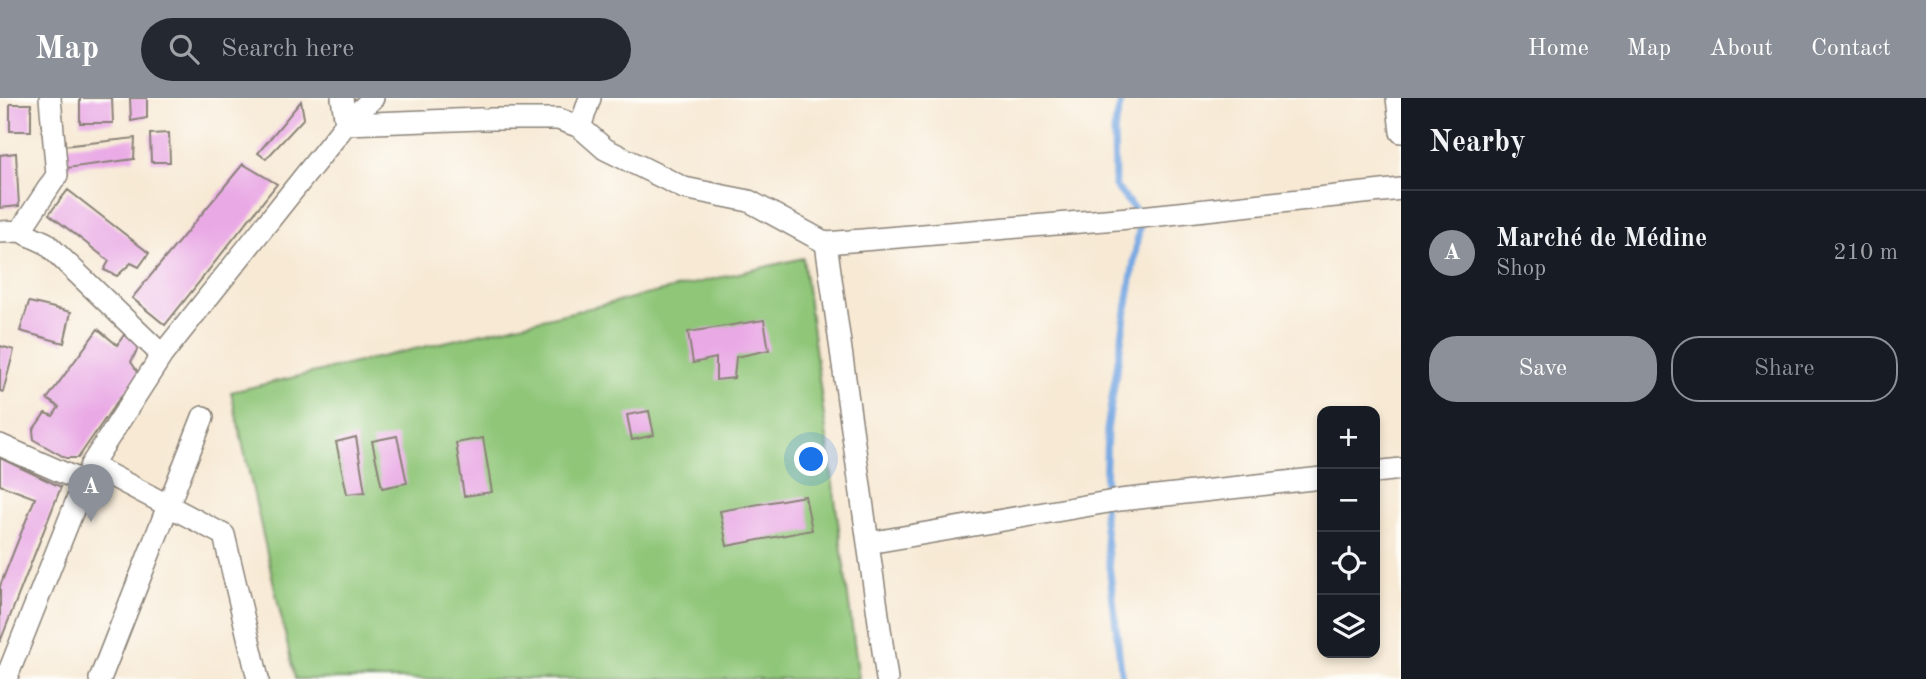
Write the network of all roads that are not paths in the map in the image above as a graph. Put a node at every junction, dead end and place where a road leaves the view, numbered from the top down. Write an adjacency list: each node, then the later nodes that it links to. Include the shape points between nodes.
1 (50, 98): 10 (street, via 57,175)
2 (342, 98): 6 (street)
3 (373, 98): 6 (street)
4 (590, 98): 7 (street)
5 (1397, 98): 8 (street)
6 (346, 124): 7 (street, via 558,119); 12 (street)
7 (580, 127): 11 (street, via 605,149 684,188 750,201)
8 (1401, 132)
9 (1401, 189): 11 (street)
10 (10, 232): 12 (street, via 46,243)
11 (826, 243): 20 (street)
12 (162, 355): 17 (street)
13 (203, 417): 19 (street)
14 (0, 445): 17 (street)
15 (1401, 469): 16 (street)
16 (1380, 471)
17 (88, 473): 19 (street); 21 (street)
18 (1317, 479): 20 (street, via 1120,500)
19 (168, 505): 22 (street); 23 (street, via 224,534)
20 (868, 543): 24 (street)
21 (6, 679)
22 (100, 679)
23 (258, 679)
24 (887, 679)

